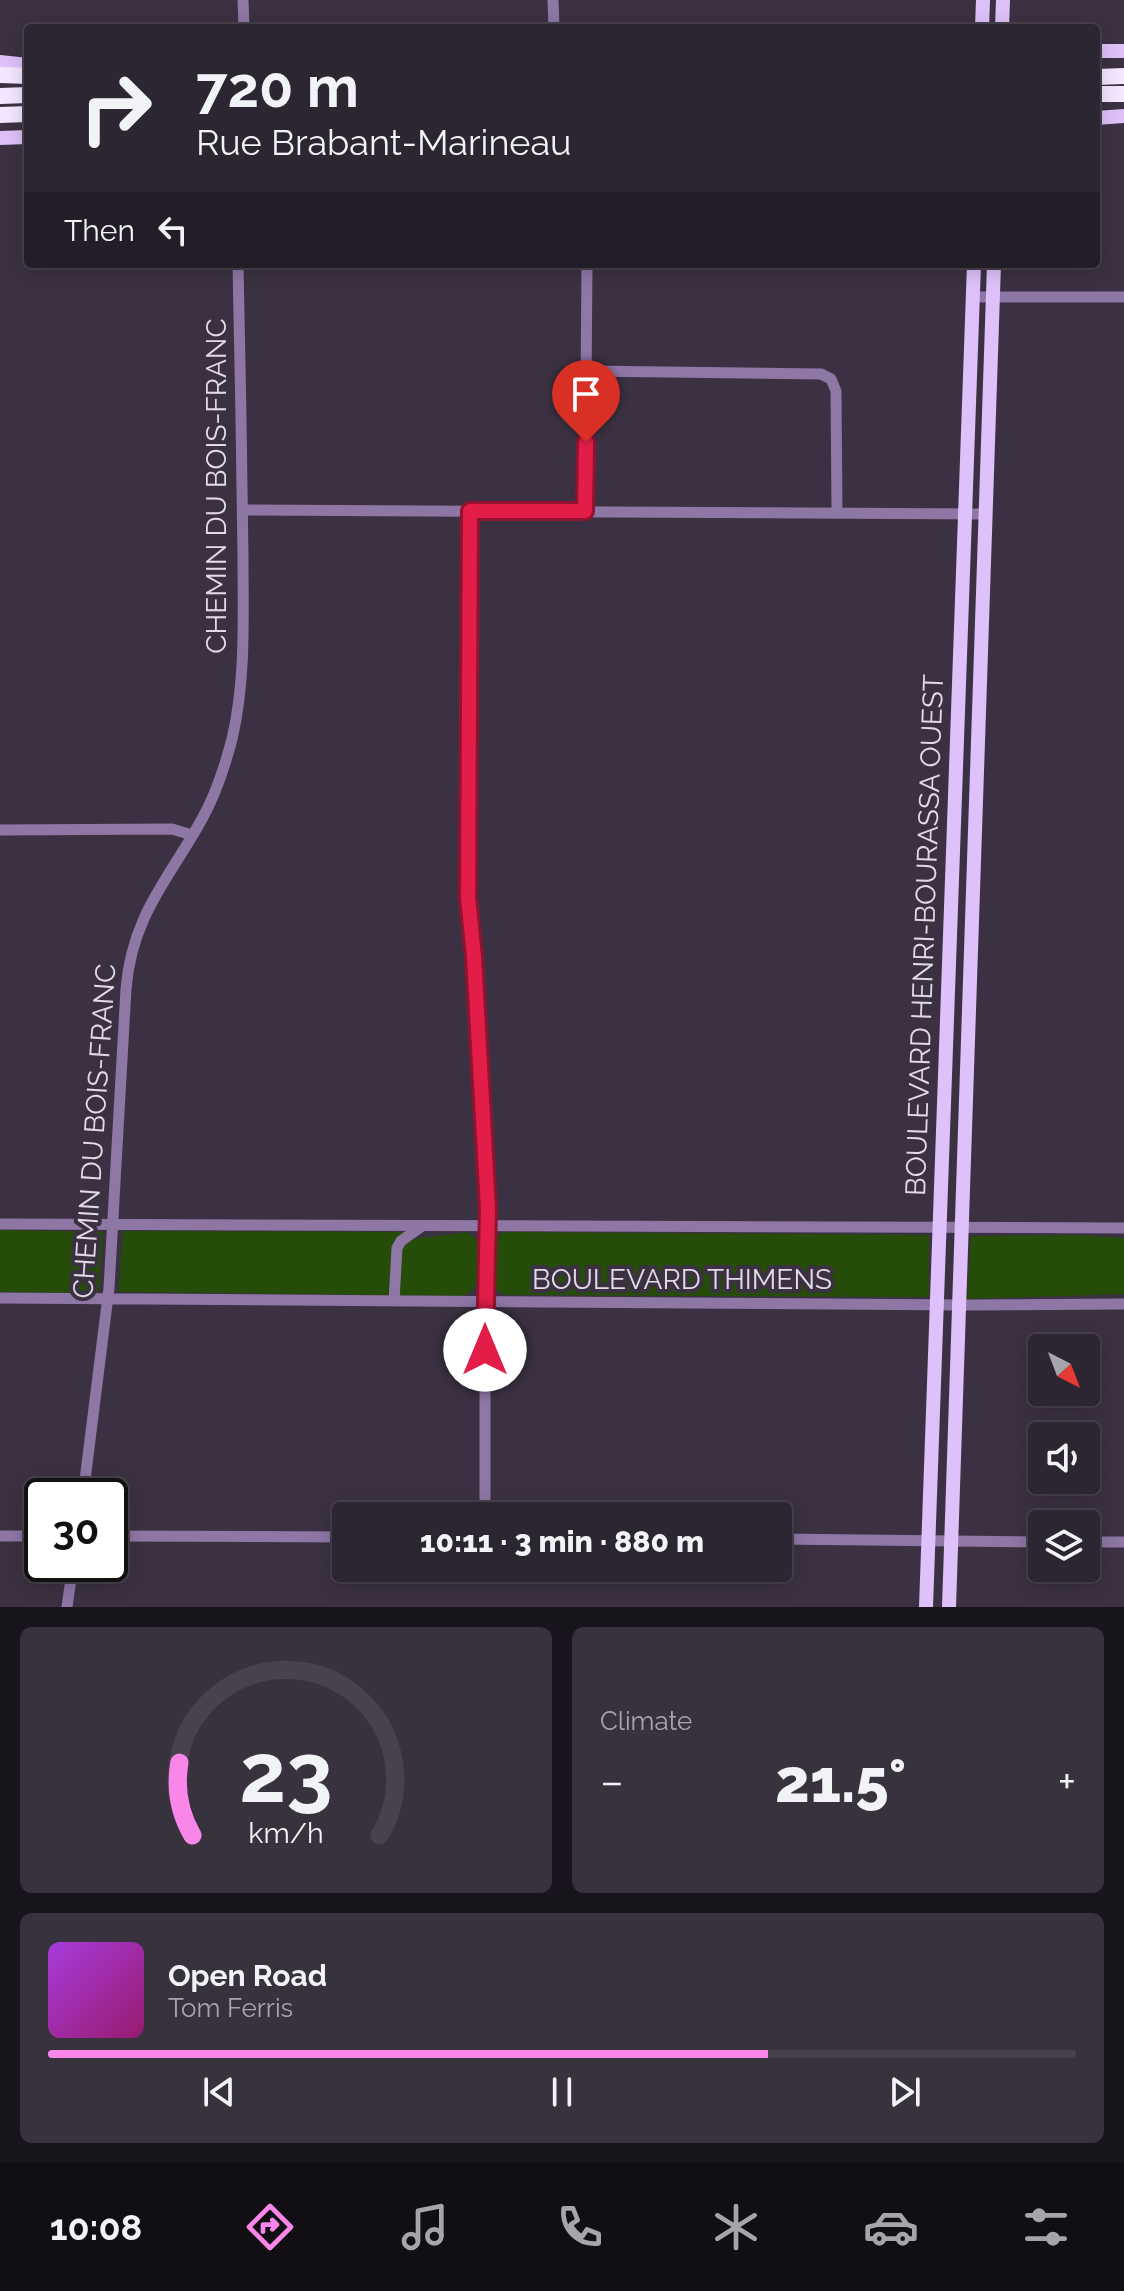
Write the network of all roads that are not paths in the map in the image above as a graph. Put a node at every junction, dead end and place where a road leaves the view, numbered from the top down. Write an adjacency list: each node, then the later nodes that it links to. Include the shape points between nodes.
1 (243, 0): 5 (street)
2 (553, 0): 6 (street)
3 (983, 0): 7 (main road)
4 (1003, 0): 8 (main road)
5 (244, 24)
6 (554, 24)
7 (982, 24)
8 (1002, 24)
9 (1100, 51): 10 (main road)
10 (1124, 51)
11 (0, 62): 12 (main road)
12 (24, 65)
13 (0, 75): 14 (highway)
14 (24, 76)
15 (1124, 76): 16 (highway)
16 (1100, 77)
17 (1100, 94): 18 (highway)
18 (1124, 94)
19 (24, 95): 20 (highway)
20 (0, 96)
21 (24, 114): 22 (highway)
22 (0, 115)
23 (1124, 116): 24 (main road)
24 (1100, 118)
25 (24, 137): 26 (main road)
26 (0, 138)
27 (238, 268): 35 (street, CHEMIN DU BOIS-FRANC)
28 (587, 268): 34 (street)
29 (974, 268): 31 (main road, BOULEVARD HENRI-BOURASSA OUEST)
30 (994, 268): 32 (main road, BOULEVARD HENRI-BOURASSA OUEST)
31 (973, 297): 32 (street); 39 (main road, BOULEVARD HENRI-BOURASSA OUEST)
32 (993, 297): 33 (street); 40 (main road, BOULEVARD HENRI-BOURASSA OUEST)
33 (1124, 297)
34 (586, 371): 37 (street); 38 (street, via 821,374 831,379 836,391)
35 (243, 510): 36 (street); 42 (street, CHEMIN DU BOIS-FRANC, via 237,710 220,777)
36 (470, 511): 37 (street); 45 (street, via 468,897)
37 (585, 511): 38 (street)
38 (837, 512): 39 (street)
39 (966, 513): 40 (street); 47 (main road, BOULEVARD HENRI-BOURASSA OUEST)
40 (985, 514): 48 (main road, BOULEVARD HENRI-BOURASSA OUEST)
41 (0, 830): 42 (street, via 172,829)
42 (192, 835): 44 (street, CHEMIN DU BOIS-FRANC, via 145,913 131,952)
43 (0, 1224): 44 (street, BOULEVARD THIMENS)
44 (113, 1224): 46 (street, BOULEVARD THIMENS); 51 (street, CHEMIN DU BOIS-FRANC)
45 (486, 1225): 46 (street, BOULEVARD THIMENS); 47 (street, BOULEVARD THIMENS); 53 (street)
46 (423, 1226): 52 (street, via 397,1248)
47 (940, 1227): 48 (street, BOULEVARD THIMENS); 55 (main road, BOULEVARD HENRI-BOURASSA OUEST)
48 (962, 1227): 49 (street, BOULEVARD THIMENS); 56 (main road, BOULEVARD HENRI-BOURASSA OUEST)
49 (1124, 1228)
50 (0, 1298): 51 (street, BOULEVARD THIMENS)
51 (108, 1299): 52 (street, BOULEVARD THIMENS); 57 (street, CHEMIN DU BOIS-FRANC)
52 (394, 1301): 53 (street, BOULEVARD THIMENS)
53 (485, 1301): 55 (street, BOULEVARD THIMENS); 58 (street)
54 (1124, 1304): 56 (street, BOULEVARD THIMENS)
55 (937, 1305): 56 (street, BOULEVARD THIMENS); 64 (main road, BOULEVARD HENRI-BOURASSA OUEST)
56 (959, 1305): 65 (main road, BOULEVARD HENRI-BOURASSA OUEST)
57 (85, 1478)
58 (485, 1502)
59 (0, 1536): 60 (street)
60 (24, 1536)
61 (128, 1536): 62 (street)
62 (332, 1537)
63 (792, 1539): 64 (street)
64 (929, 1540): 65 (street); 71 (main road, BOULEVARD HENRI-BOURASSA OUEST)
65 (951, 1541): 66 (street); 72 (main road, BOULEVARD HENRI-BOURASSA OUEST)
66 (1028, 1542)
67 (1100, 1542): 68 (street)
68 (1124, 1542)
69 (70, 1582): 70 (street)
70 (67, 1607)
71 (926, 1607)
72 (949, 1607)

